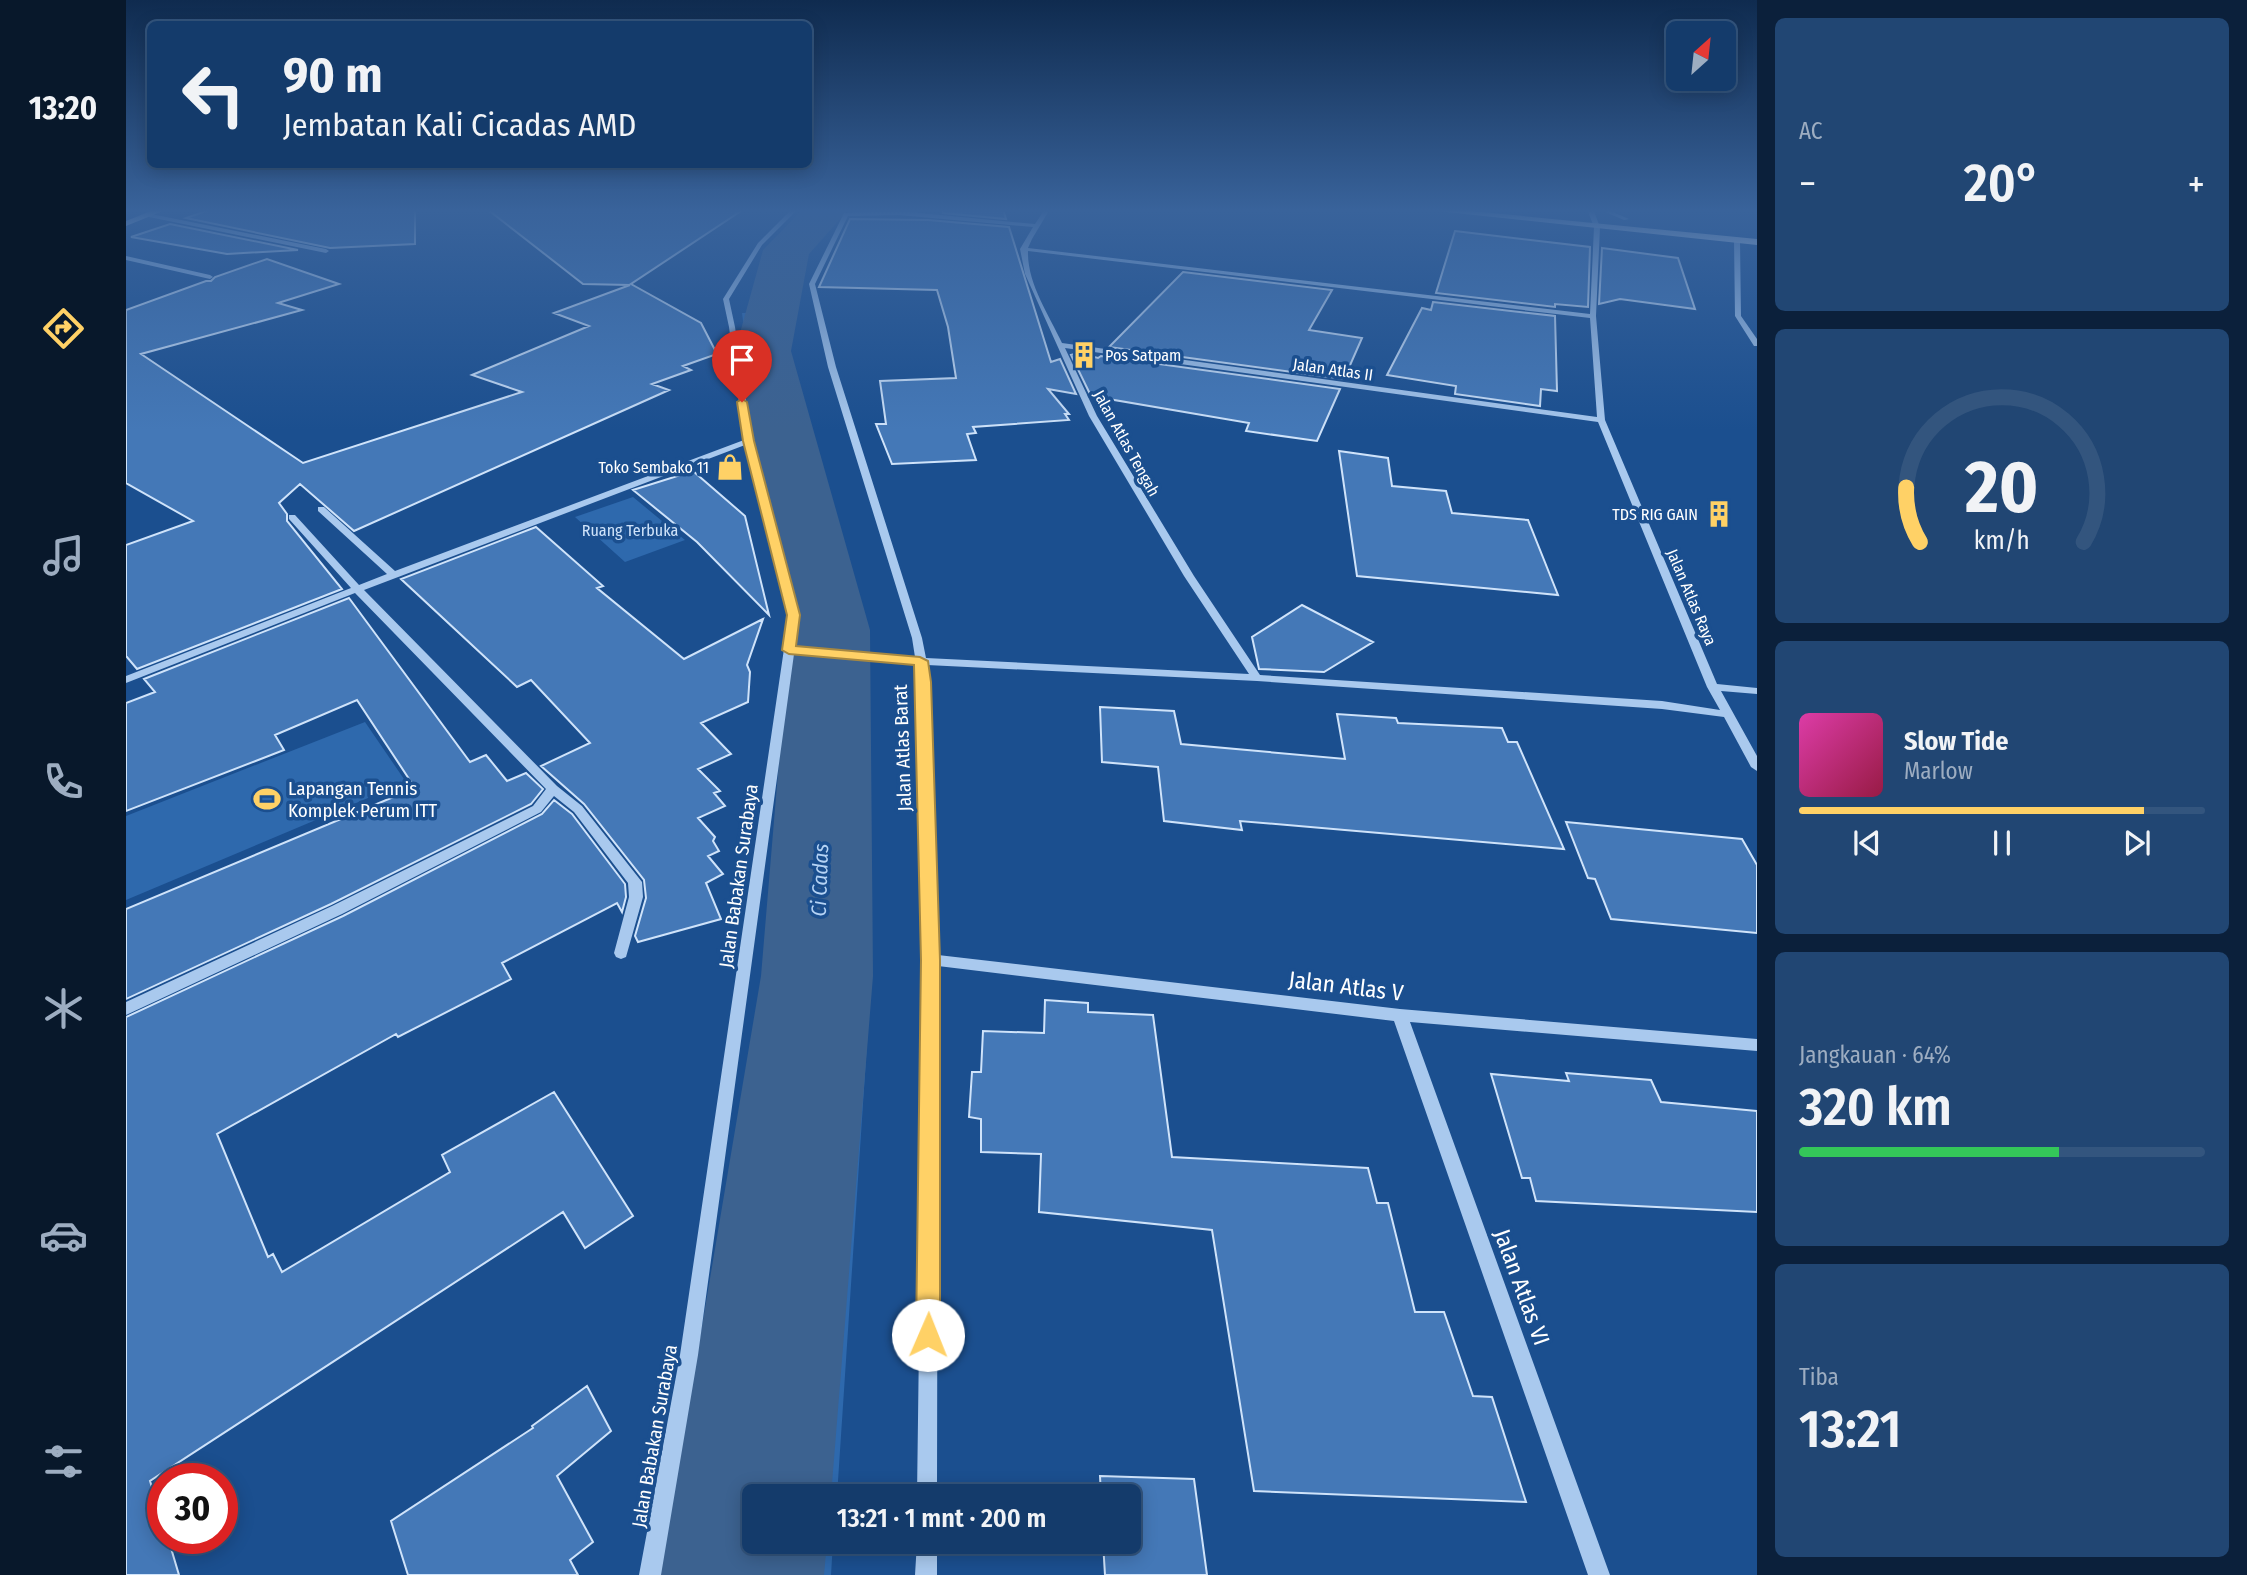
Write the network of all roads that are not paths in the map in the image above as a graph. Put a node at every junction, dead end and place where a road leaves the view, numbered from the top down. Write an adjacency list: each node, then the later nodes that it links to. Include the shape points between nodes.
1 (736, 282): 11 (street, Jalan Babakan Surabaya, via 726,299)
2 (814, 282): 17 (street, Jalan Atlas Barat, via 832,368 917,638)
3 (1031, 282): 9 (street, Jalan Atlas Tengah)
4 (1312, 282): 7 (street)
5 (1595, 282): 7 (street, Jalan Atlas Raya)
6 (1740, 282): 8 (street, via 1738,316)
7 (1593, 316): 10 (street, Jalan Atlas Raya)
8 (1757, 344)
9 (1061, 345): 10 (street, Jalan Atlas II); 18 (street, Jalan Atlas Tengah, via 1093,416 1189,576)
10 (1601, 420): 20 (street, Jalan Atlas Raya)
11 (748, 441): 14 (street); 16 (street, Jalan Babakan Surabaya, via 794,615)
12 (321, 509): 14 (street)
13 (292, 517): 15 (street)
14 (394, 575): 15 (street)
15 (357, 589): 19 (street); 24 (street)
16 (789, 650): 17 (street); 32 (street, Jalan Babakan Surabaya, via 691,1341)
17 (920, 661): 18 (street); 26 (street, Jalan Atlas Barat)
18 (1257, 678): 22 (street, via 1662,705)
19 (126, 680)
20 (1713, 687): 21 (street); 22 (street, Jalan Atlas Raya)
21 (1757, 691)
22 (1726, 714): 23 (street, Jalan Atlas Raya)
23 (1757, 767)
24 (553, 789): 25 (street, via 578,809 635,882 636,897); 27 (street, via 537,809)
25 (621, 953)
26 (931, 960): 28 (street, Jalan Atlas V); 30 (street, Jalan Atlas Barat)
27 (126, 1009)
28 (1400, 1015): 29 (street, Jalan Atlas V); 34 (street, Jalan Atlas VI)
29 (1757, 1045)
30 (927, 1484)
31 (927, 1554): 33 (street)
32 (650, 1575)
33 (926, 1575)
34 (1599, 1575)

